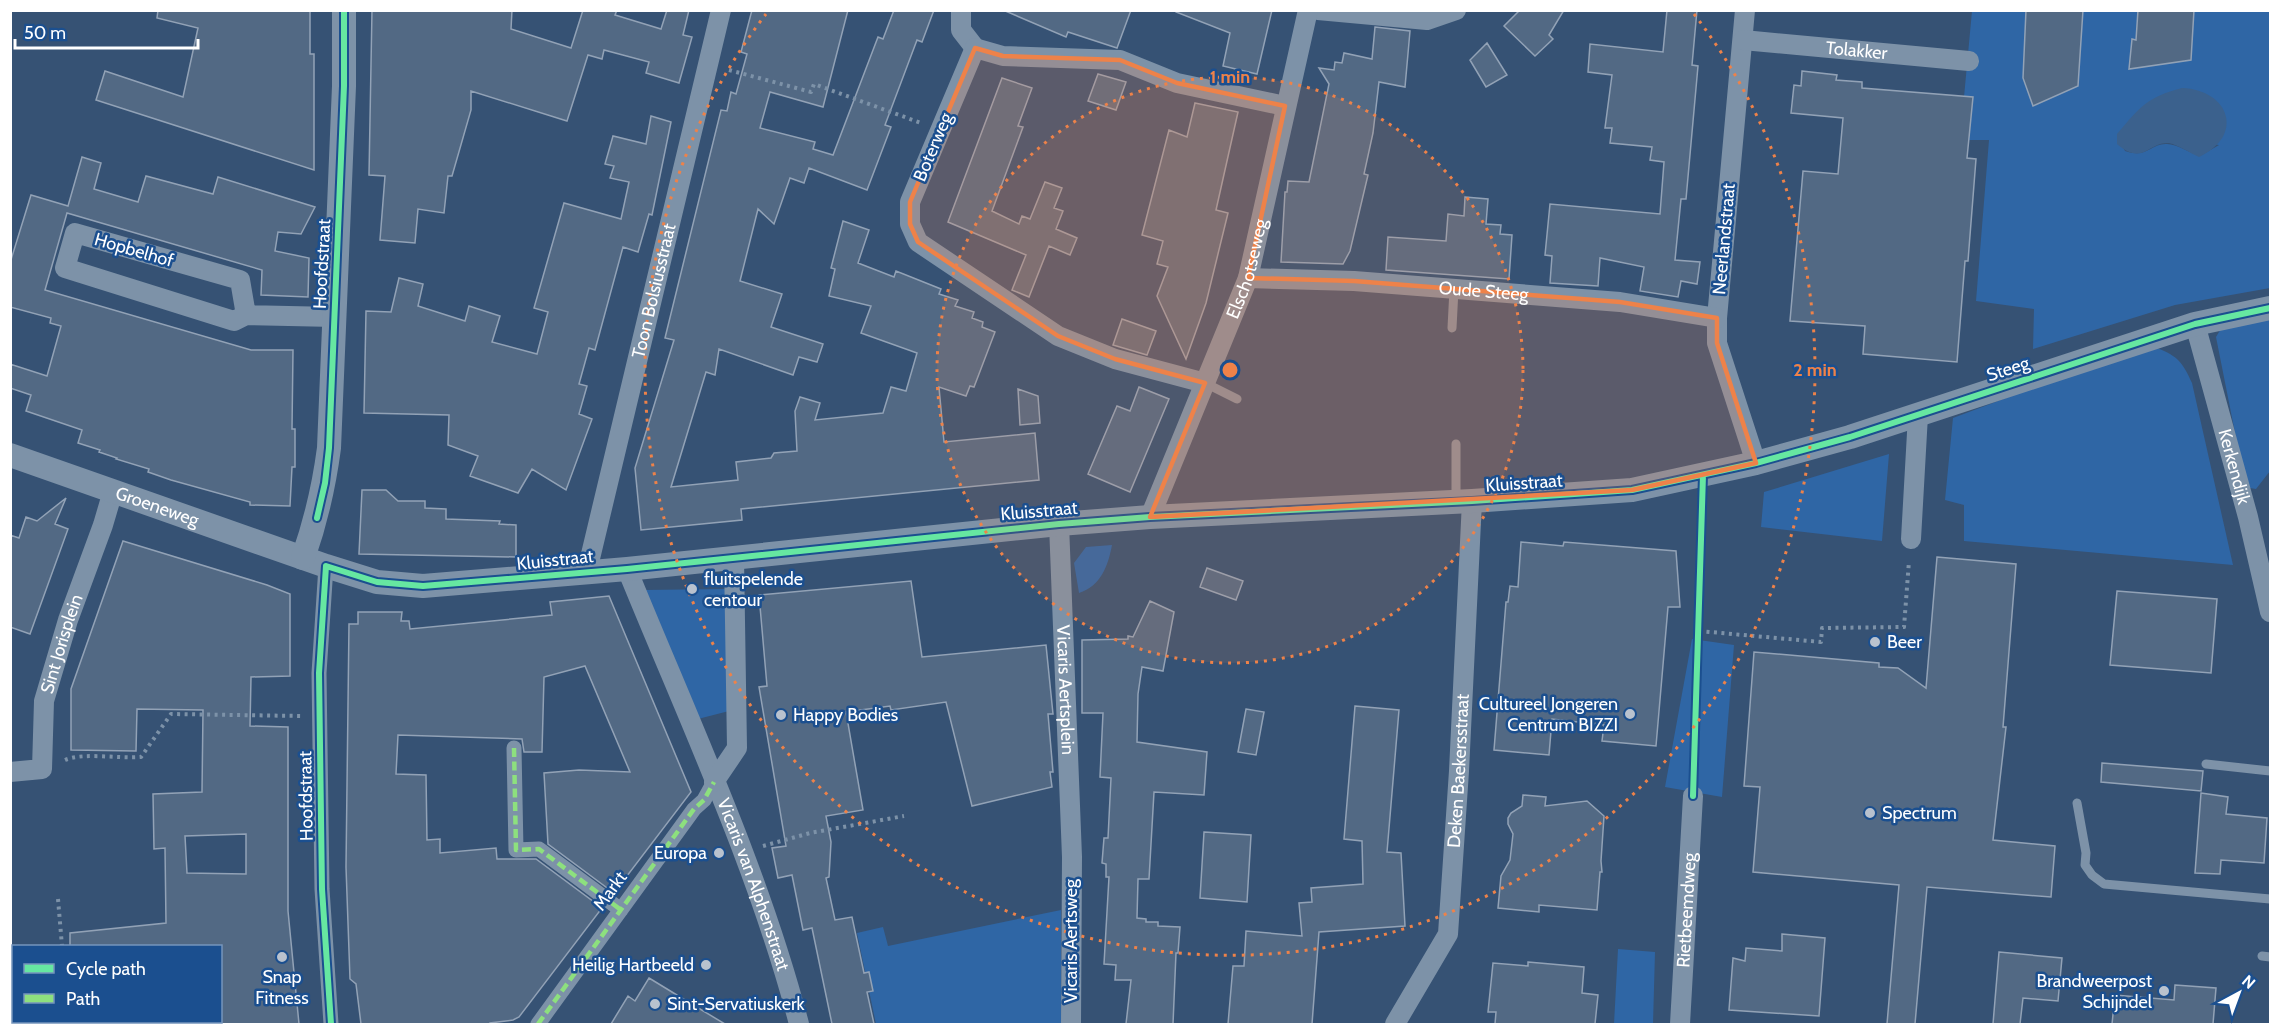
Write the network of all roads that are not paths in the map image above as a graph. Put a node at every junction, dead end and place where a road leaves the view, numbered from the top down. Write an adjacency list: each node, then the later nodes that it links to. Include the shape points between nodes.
1 (344, 10): 16 (street, Hoofdstraat)
2 (721, 10): 35 (street, Toon Bolsiusstraat)
3 (961, 10): 9 (street, via 961,30)
4 (1308, 10): 11 (street, Elschotseweg)
5 (1318, 10): 6 (street, via 1427,20)
6 (1456, 10)
7 (1745, 10): 8 (street, Neerlandstraat)
8 (1743, 40): 10 (street, Tolakker); 17 (street, Neerlandstraat)
9 (975, 48): 11 (street, via 1003,56 1119,60 1177,83); 20 (street, Boterweg, via 909,201 910,224 918,242 1058,336 1115,359)
10 (1969, 61)
11 (1285, 106): 12 (street, Elschotseweg)
12 (1248, 278): 13 (street, Oude Steeg); 20 (street, Elschotseweg)
13 (1454, 289): 17 (street, Oude Steeg, via 1620,302); 19 (lane)
14 (2271, 308): 18 (street, Steeg)
15 (246, 315): 15 (street, Hopbelhof, via 234,321 65,268 75,233 240,280); 16 (street, Hopbelhof)
16 (335, 317): 31 (street, Hoofdstraat, via 328,456 317,518)
17 (1717, 318): 25 (street, Neerlandstraat, via 1717,343)
18 (2195, 324): 22 (street, Steeg); 36 (street, Kerkendijk)
19 (1452, 328)
20 (1205, 383): 21 (lane); 28 (street, Elschotseweg)
21 (1237, 399)
22 (1918, 415): 25 (street, Steeg); 30 (street)
23 (1456, 444): 27 (lane)
24 (10, 455): 26 (street, Groeneweg)
25 (1756, 463): 27 (street, Kluisstraat, via 1632,490)
26 (113, 491): 31 (street, Groeneweg); 40 (street, Sint Jorisplein, via 44,701 42,769)
27 (1464, 502): 28 (street, Kluisstraat); 51 (street, Deken Baekersstraat, via 1459,771 1448,934)
28 (1150, 517): 29 (street, Kluisstraat)
29 (1059, 524): 32 (street, Kluisstraat); 44 (street, Vicaris Aertsplein)
30 (1911, 539)
31 (303, 558): 33 (street, Kluisstraat)
32 (734, 558): 34 (street, Kluisstraat); 41 (street, Vicaris van Alphenstraat, via 737,748)
33 (326, 566): 35 (street, Kluisstraat, via 377,582 423,586); 47 (street, Hoofdstraat, via 319,717 322,889)
34 (627, 568): 35 (street, Kluisstraat); 41 (street, Vicaris van Alphenstraat)
35 (587, 571)
36 (2271, 612)
37 (514, 748): 46 (street, via 516,850 539,849)
38 (2206, 764): 39 (lane)
39 (2271, 771)
40 (10, 772)
41 (714, 782): 46 (street, Markt); 49 (street, Vicaris van Alphenstraat, via 744,851)
42 (1693, 796): 52 (street, Rietbeemdweg)
43 (2077, 803): 45 (lane, via 2085,865 2104,884)
44 (1072, 857): 50 (street, Vicaris Aertsweg)
45 (2271, 899)
46 (621, 910): 48 (street, Markt)
47 (331, 1024)
48 (538, 1024)
49 (799, 1024)
50 (1071, 1024)
51 (1395, 1024)
52 (1680, 1024)

